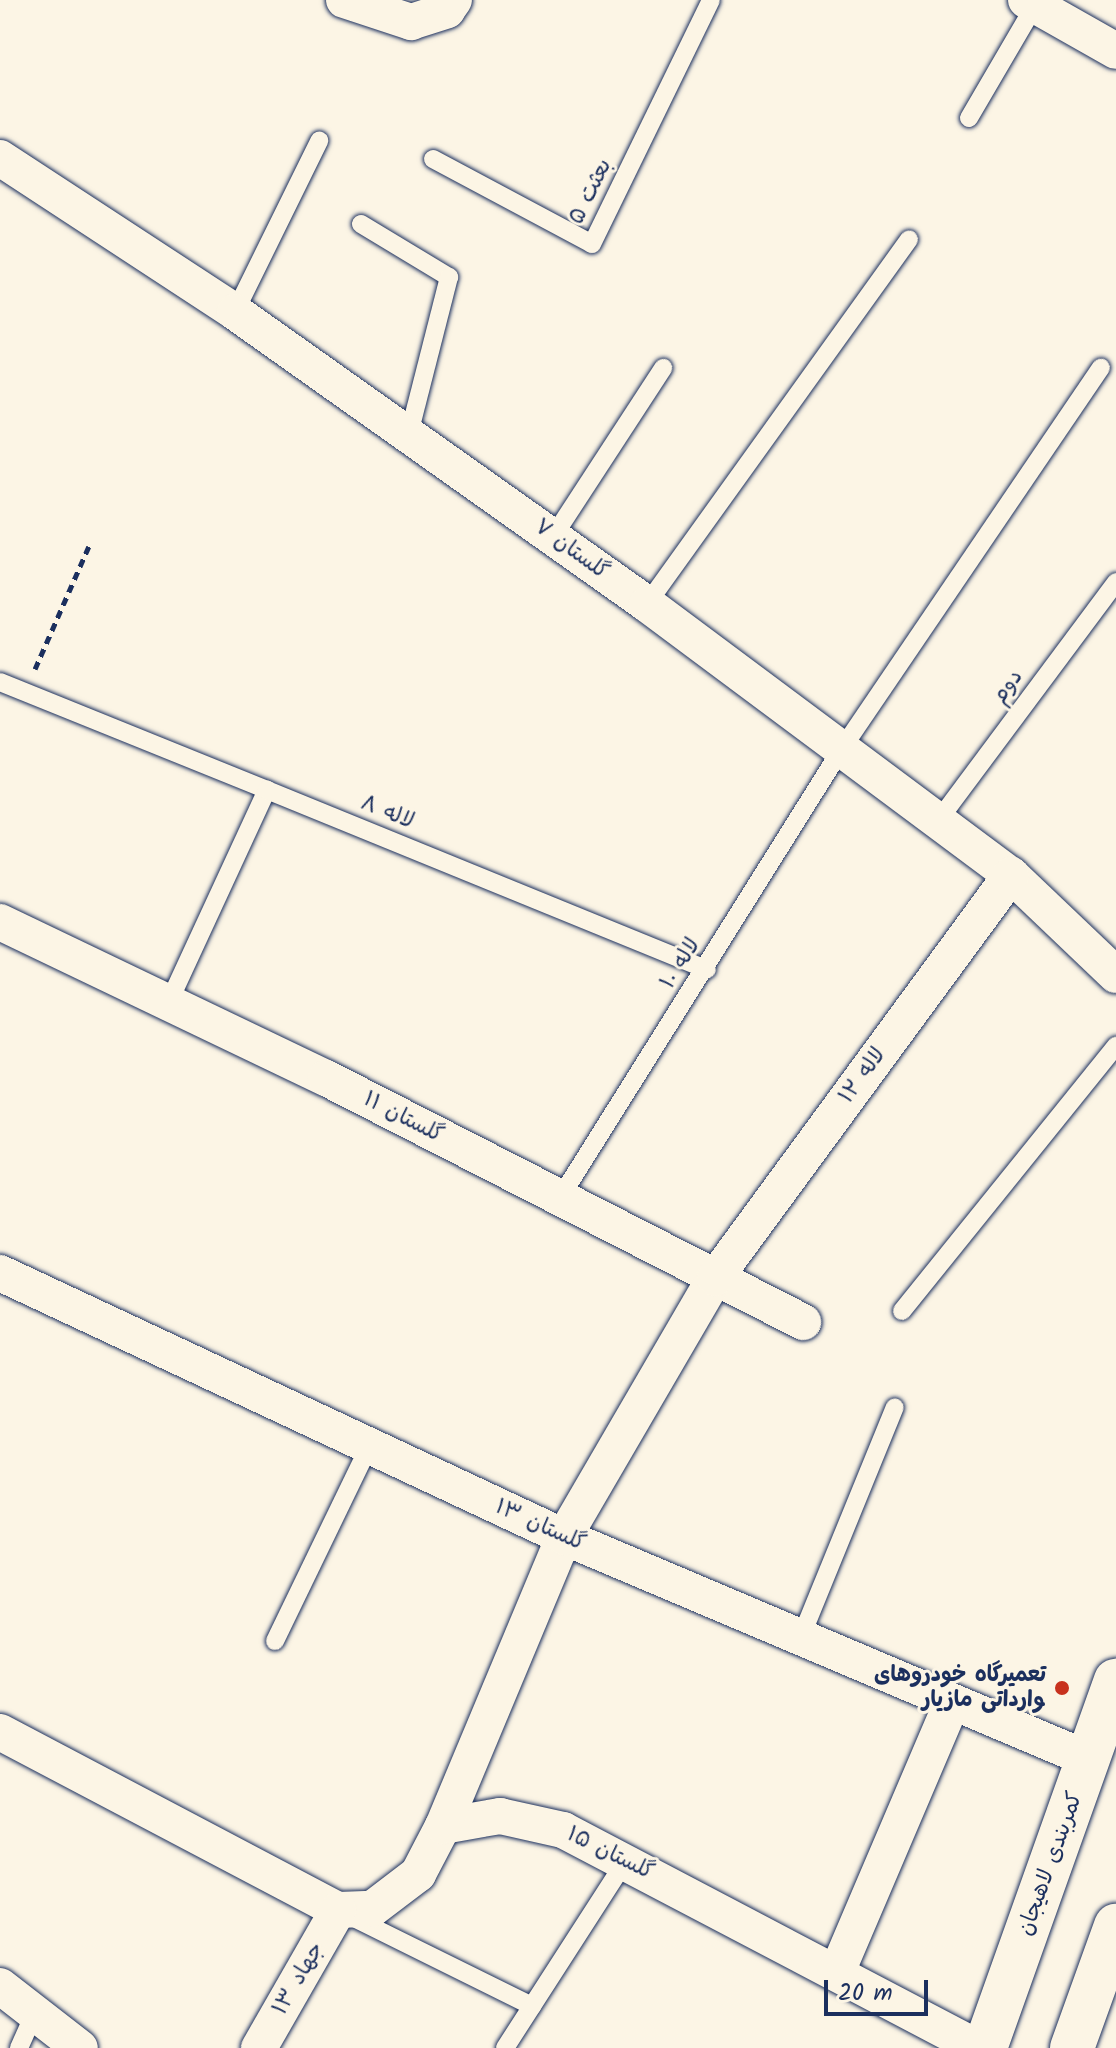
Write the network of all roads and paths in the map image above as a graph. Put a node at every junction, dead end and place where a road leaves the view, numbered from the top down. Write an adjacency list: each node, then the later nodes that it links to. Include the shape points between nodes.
1 (344, 0): 2 (street, via 411,22 447,10)
2 (454, 0)
3 (711, 0): 9 (lane, بعثت ۵, via 592,244)
4 (1030, 2): 5 (street); 6 (lane)
5 (1116, 51)
6 (969, 118)
7 (319, 141): 12 (lane)
8 (0, 158): 12 (street, گلستان ۷)
9 (433, 159)
10 (361, 224): 15 (lane, via 449,277)
11 (909, 239): 19 (lane)
12 (235, 312): 15 (street, گلستان ۷)
13 (663, 368): 16 (lane)
14 (1101, 368): 22 (lane, لاله ۱۰)
15 (409, 434): 16 (street, گلستان ۷)
16 (553, 537): 19 (street, گلستان ۷)
17 (89, 546): 21 (path)
18 (1116, 582): 24 (lane, دوم)
19 (647, 604): 22 (street, گلستان ۷)
20 (0, 682): 21 (lane, لاله ۸)
21 (25, 692): 23 (lane, لاله ۸)
22 (839, 753): 24 (street, گلستان ۷); 27 (lane, لاله ۱۰)
23 (267, 790): 27 (lane, لاله ۸); 29 (lane)
24 (938, 821): 25 (street, گلستان ۷)
25 (1011, 875): 28 (street, گلستان ۷); 33 (street, لاله ۱۲)
26 (0, 922): 29 (street, گلستان ۱۱)
27 (707, 970): 31 (lane, لاله ۱۰)
28 (1116, 975)
29 (168, 1004): 31 (street, گلستان ۱۱)
30 (1116, 1046): 34 (lane)
31 (560, 1198): 33 (street, گلستان ۱۱)
32 (0, 1273): 37 (street, گلستان ۱۳)
33 (715, 1278): 35 (street, گلستان ۱۱); 38 (street, لاله ۱۲)
34 (902, 1311)
35 (803, 1322)
36 (895, 1407): 39 (lane)
37 (368, 1449): 38 (street, گلستان ۱۳); 40 (lane)
38 (564, 1537): 39 (street, گلستان ۱۳); 45 (street, لاله ۱۲)
39 (801, 1637): 42 (street, گلستان ۱۳)
40 (275, 1641)
41 (1116, 1681): 44 (highway, کمربندی لاهیجان)
42 (952, 1702): 44 (street, گلستان ۱۳); 49 (street)
43 (0, 1732): 47 (street)
44 (1088, 1759): 58 (highway, کمربندی لاهیجان)
45 (443, 1826): 46 (street, گلستان ۱۵, via 500,1816 563,1830); 47 (street, via 418,1874 372,1909)
46 (626, 1860): 49 (street, گلستان ۱۵); 51 (lane)
47 (338, 1910): 51 (lane); 55 (street, جهاد ۱۳)
48 (1116, 1926): 59 (highway)
49 (837, 1972): 57 (street, گلستان ۱۵)
50 (0, 1986): 52 (street)
51 (532, 2006): 56 (lane)
52 (34, 2015): 53 (lane); 54 (street)
53 (19, 2048)
54 (80, 2048)
55 (259, 2048)
56 (505, 2048)
57 (978, 2048)
58 (985, 2048)
59 (1072, 2048)

